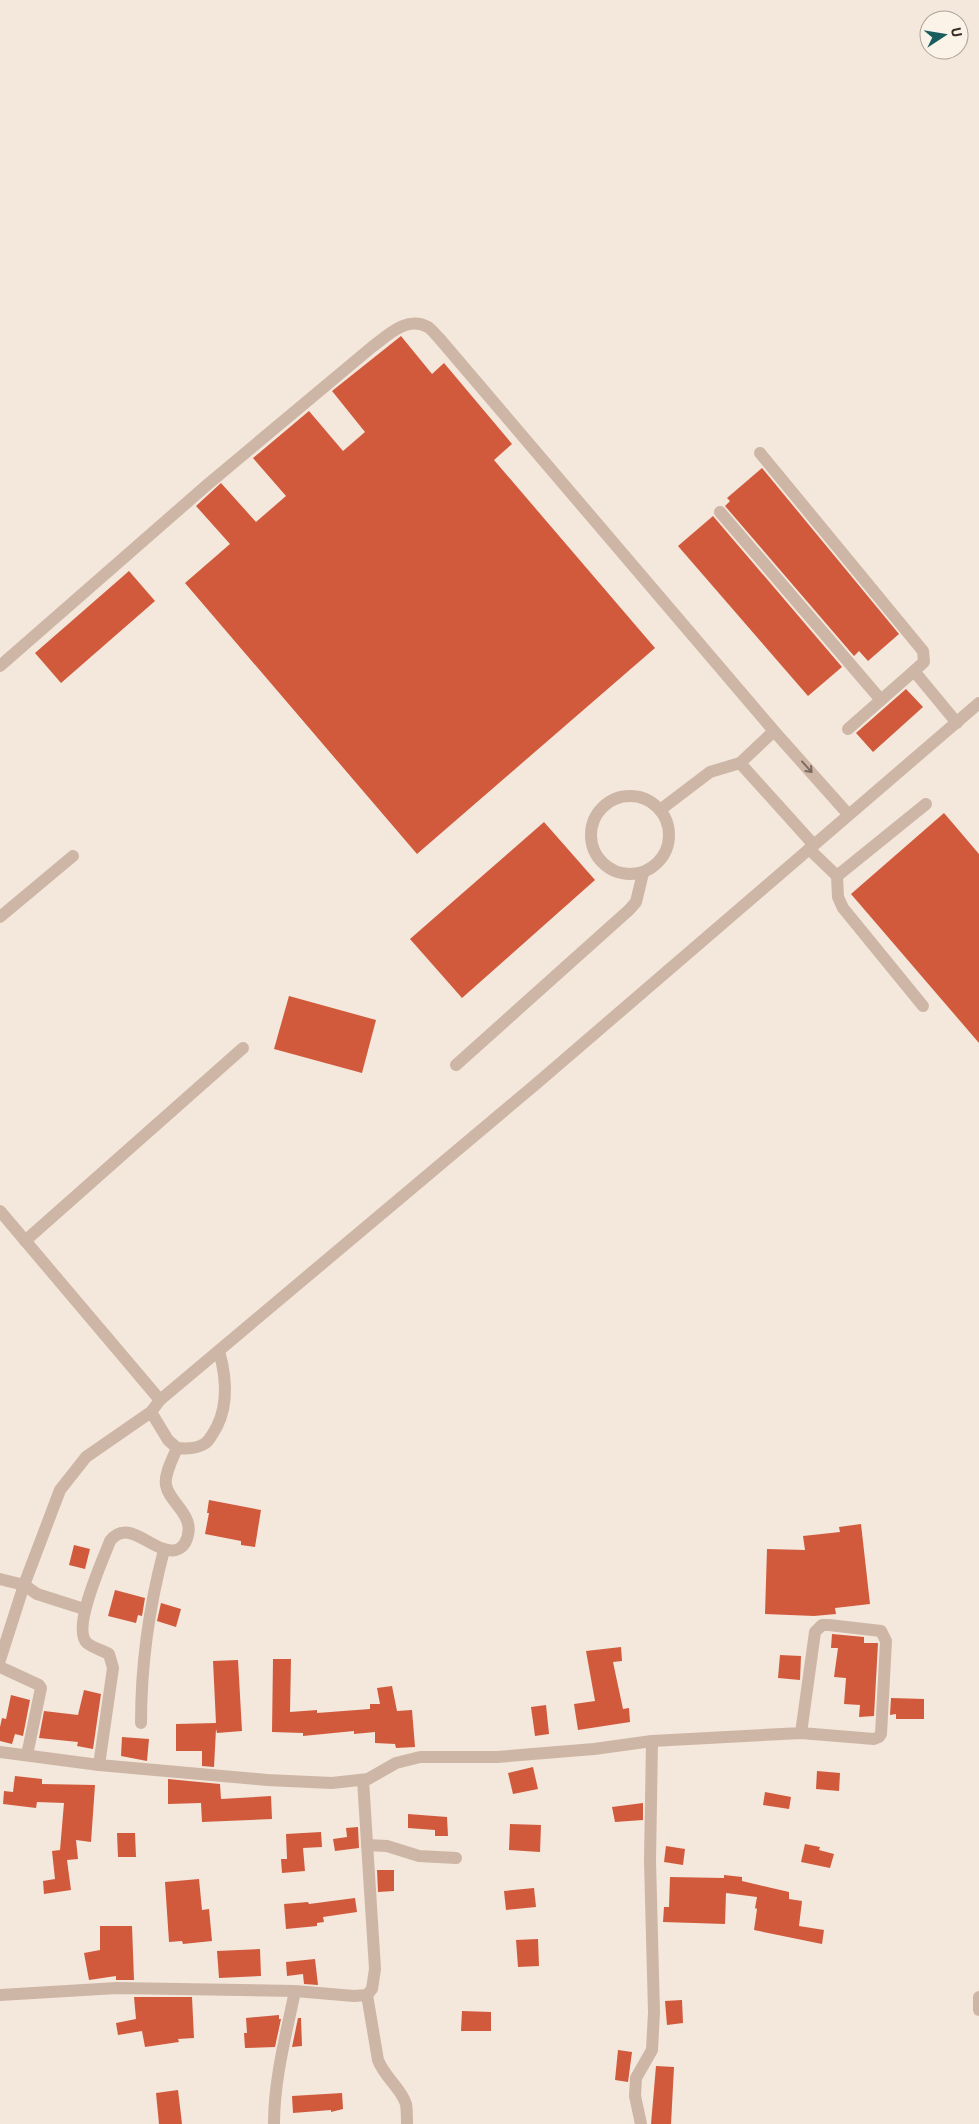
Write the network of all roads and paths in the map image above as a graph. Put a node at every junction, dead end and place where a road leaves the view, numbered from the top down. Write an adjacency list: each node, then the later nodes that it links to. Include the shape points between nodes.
1 (760, 453): 4 (street, via 922,651 924,662)
2 (720, 512): 5 (street)
3 (0, 666): 9 (street, via 207,485 372,347 397,328 418,324 428,327 439,338)
4 (914, 671): 5 (street); 7 (street)
5 (881, 700): 8 (street)
6 (979, 704): 7 (street)
7 (957, 723): 13 (street)
8 (848, 729)
9 (774, 731): 10 (street); 13 (street, one-way to 13)
10 (740, 763): 12 (street, via 710,772); 14 (street)
11 (926, 804): 17 (street)
12 (660, 810): 16 (street, via 668,827 668,846 658,862); 16 (street, via 644,799 626,796 608,802 595,816 590,835 594,853 606,868 624,875)
13 (848, 814): 14 (street)
14 (811, 846): 17 (street); 24 (street, via 536,1084)
15 (73, 856): 18 (street)
16 (643, 873): 21 (street, via 636,902 629,910)
17 (837, 876): 19 (street, via 838,897 843,908)
18 (0, 917)
19 (923, 1006)
20 (243, 1048): 23 (street)
21 (456, 1065)
22 (0, 1211): 23 (street)
23 (25, 1241): 25 (street)
24 (219, 1351): 25 (street); 27 (street, via 225,1386 221,1418 206,1444 196,1448)
25 (160, 1400): 26 (street)
26 (151, 1412): 27 (street, via 168,1440); 30 (street, via 86,1457 60,1490)
27 (177, 1448): 28 (street, via 165,1483 184,1514 187,1538 183,1547)
28 (164, 1550): 31 (street, via 136,1535 113,1537); 34 (street, via 149,1614 141,1680)
29 (0, 1579): 30 (street)
30 (24, 1585): 31 (street, via 37,1594); 32 (street)
31 (84, 1609): 39 (street, via 83,1635 87,1642 109,1654 113,1668)
32 (0, 1660)
33 (0, 1667): 38 (street, via 41,1688)
34 (141, 1723)
35 (801, 1733): 35 (street, via 879,1738 886,1641 881,1631 822,1625 815,1632); 36 (street)
36 (652, 1741): 40 (street, via 543,1754 420,1757 396,1763); 50 (street, via 650,1861 654,2012 652,2050 636,2078 635,2096)
37 (0, 1752): 38 (street)
38 (27, 1755): 39 (street)
39 (99, 1765): 40 (street, via 267,1780 332,1783)
40 (363, 1780): 41 (street)
41 (367, 1845): 42 (street, via 387,1846 419,1856); 45 (street, via 375,1969 372,1989)
42 (456, 1858)
43 (294, 1991): 44 (street, via 117,1988); 45 (street); 48 (street, via 277,2080)
44 (0, 1995)
45 (367, 1995): 49 (street, via 378,2060 406,2105)
46 (979, 1997): 47 (street)
47 (979, 2010)
48 (274, 2124)
49 (407, 2124)
50 (641, 2124)

